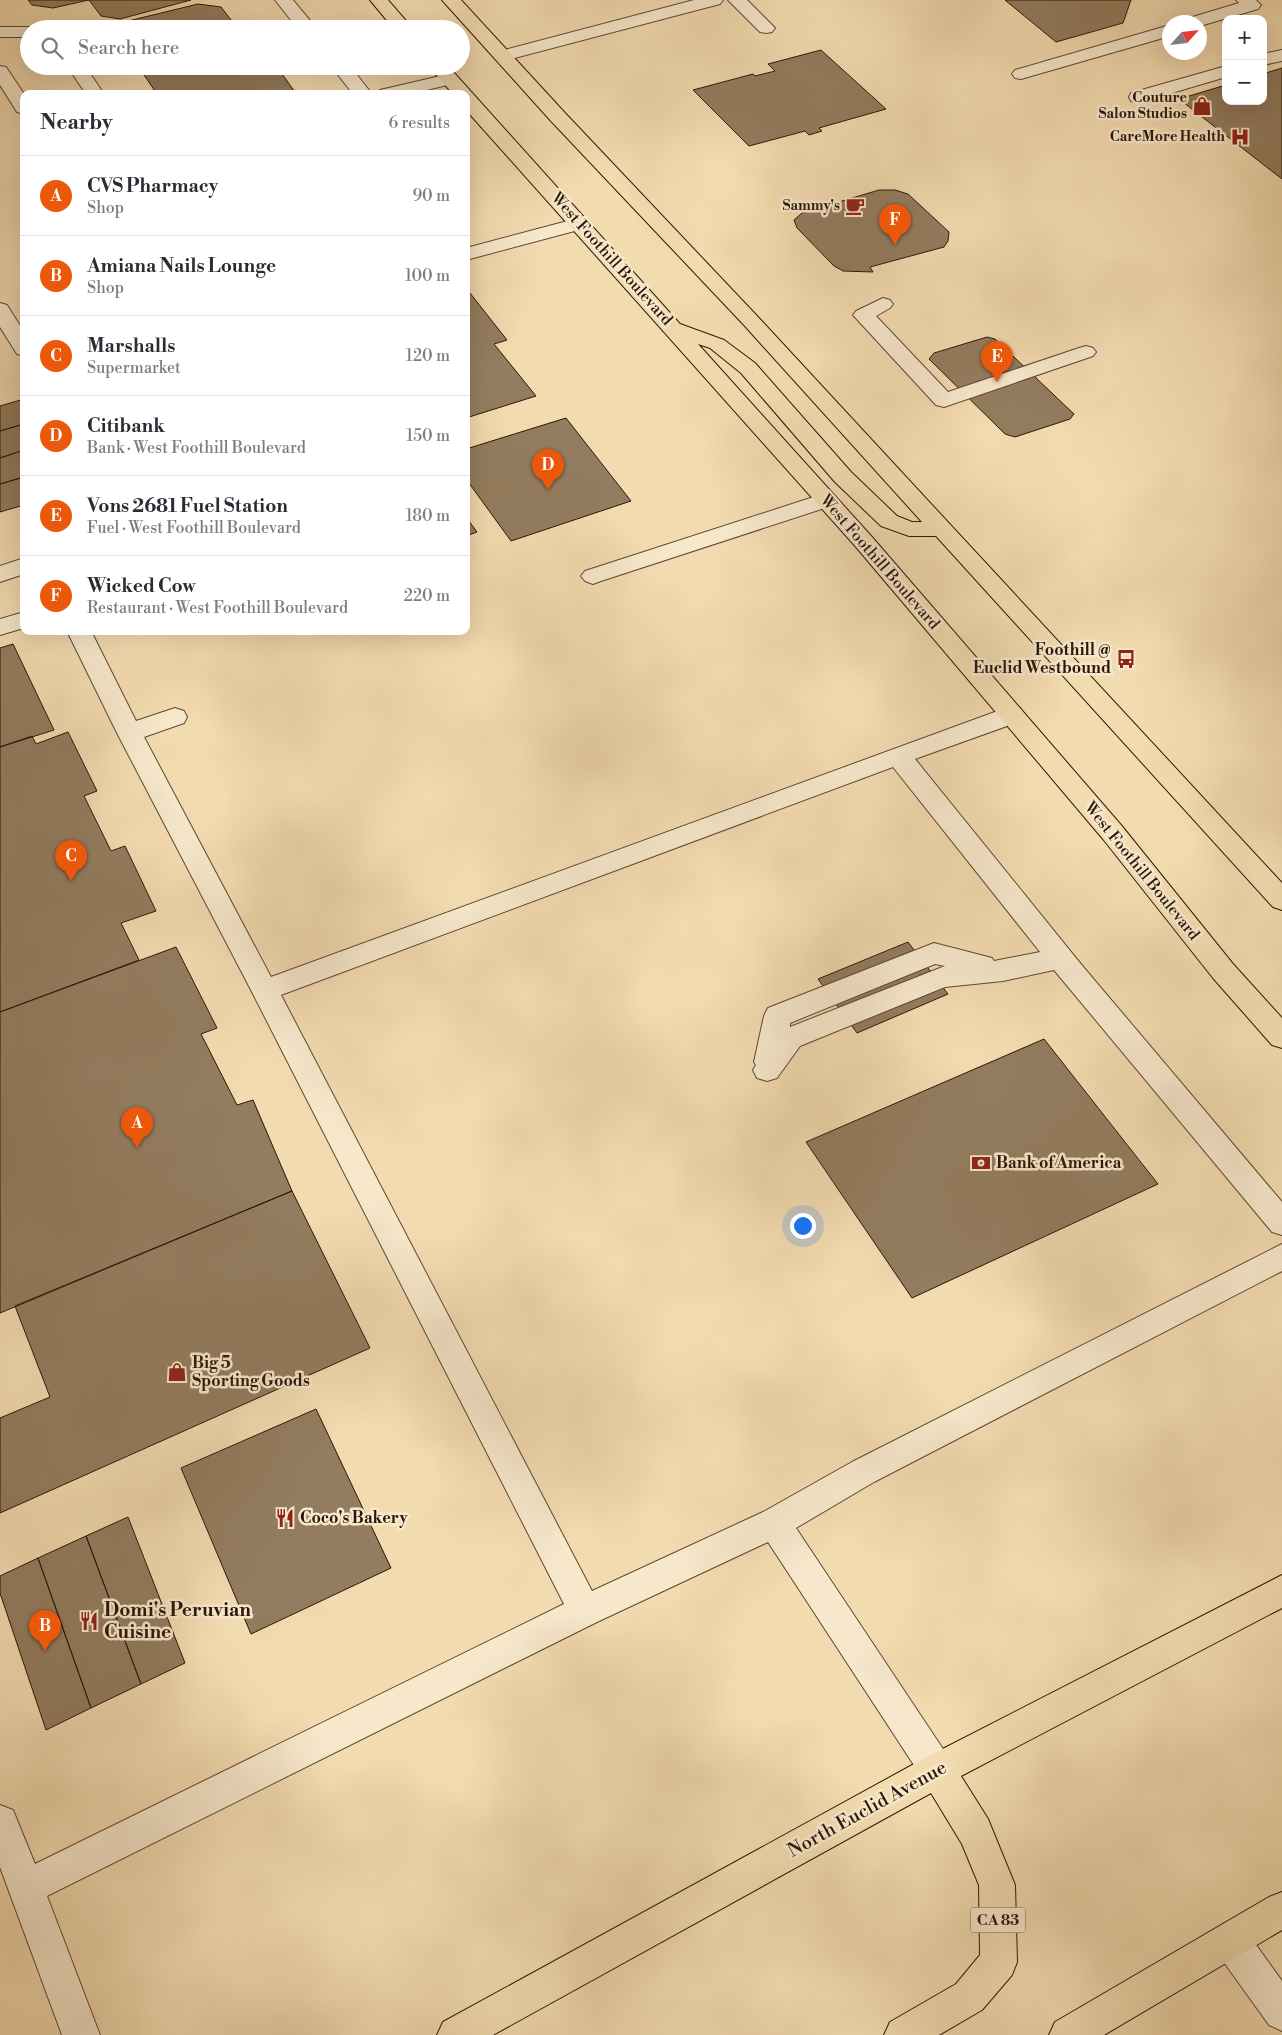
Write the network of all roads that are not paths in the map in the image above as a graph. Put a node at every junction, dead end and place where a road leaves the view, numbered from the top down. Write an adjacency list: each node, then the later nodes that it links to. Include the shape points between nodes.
1 (284, 0): 8 (lane)
2 (379, 0): 9 (main road)
3 (451, 0): 11 (main road)
4 (714, 0): 17 (lane)
5 (737, 0): 12 (lane)
6 (1245, 0): 7 (lane, via 1252,5)
7 (1207, 18)
8 (301, 20)
9 (396, 20)
10 (470, 20): 17 (main road)
11 (470, 20)
12 (766, 28)
13 (0, 32): 14 (lane)
14 (20, 32)
15 (1162, 32): 21 (lane)
16 (1282, 55): 18 (lane)
17 (503, 56): 41 (main road)
18 (1267, 59)
19 (0, 71): 31 (lane)
20 (1222, 72): 30 (lane)
21 (1022, 74)
22 (82, 75): 26 (lane)
23 (347, 75): 27 (lane)
24 (436, 75): 28 (lane)
25 (447, 75): 29 (main road)
26 (92, 90)
27 (359, 90)
28 (397, 90)
29 (460, 90)
30 (1138, 97)
31 (20, 102)
32 (470, 102): 33 (main road, West Foothill Boulevard)
33 (579, 224): 34 (lane); 37 (main road, West Foothill Boulevard)
34 (470, 253)
35 (883, 304): 39 (lane, via 863,315 944,400)
36 (0, 309): 38 (lane)
37 (675, 329): 40 (main road, West Foothill Boulevard); 41 (main road, via 717,344 748,368 842,477 889,521 909,529)
38 (20, 343)
39 (1086, 352)
40 (826, 500): 44 (lane); 48 (main road, West Foothill Boulevard)
41 (942, 529): 52 (main road)
42 (20, 567): 43 (lane)
43 (0, 574)
44 (593, 576)
45 (20, 621): 46 (lane)
46 (0, 627)
47 (81, 635): 50 (lane)
48 (1012, 715): 51 (lane); 55 (main road, West Foothill Boulevard, via 1112,832 1223,971)
49 (175, 717): 50 (lane)
50 (129, 733): 54 (lane)
51 (898, 756): 53 (lane); 54 (lane)
52 (1282, 900)
53 (1060, 958): 56 (lane, via 1003,971 947,976 790,1038); 57 (lane)
54 (265, 990): 61 (lane)
55 (1282, 1037)
56 (767, 1070)
57 (1282, 1223)
58 (1282, 1256): 59 (lane, via 863,1472)
59 (774, 1522): 61 (lane); 62 (lane)
60 (1282, 1591): 62 (main road, North Euclid Avenue)
61 (585, 1611): 64 (lane)
62 (937, 1770): 69 (main road, North Euclid Avenue); 70 (main road, CA 83, via 975,1832 996,1885 999,1962 969,1998)
63 (0, 1823): 64 (lane)
64 (26, 1887): 68 (lane)
65 (1282, 1910): 66 (main road)
66 (1231, 1941): 67 (lane); 71 (main road)
67 (1282, 2012)
68 (81, 2035)
69 (456, 2035)
70 (903, 2035)
71 (1068, 2035)

